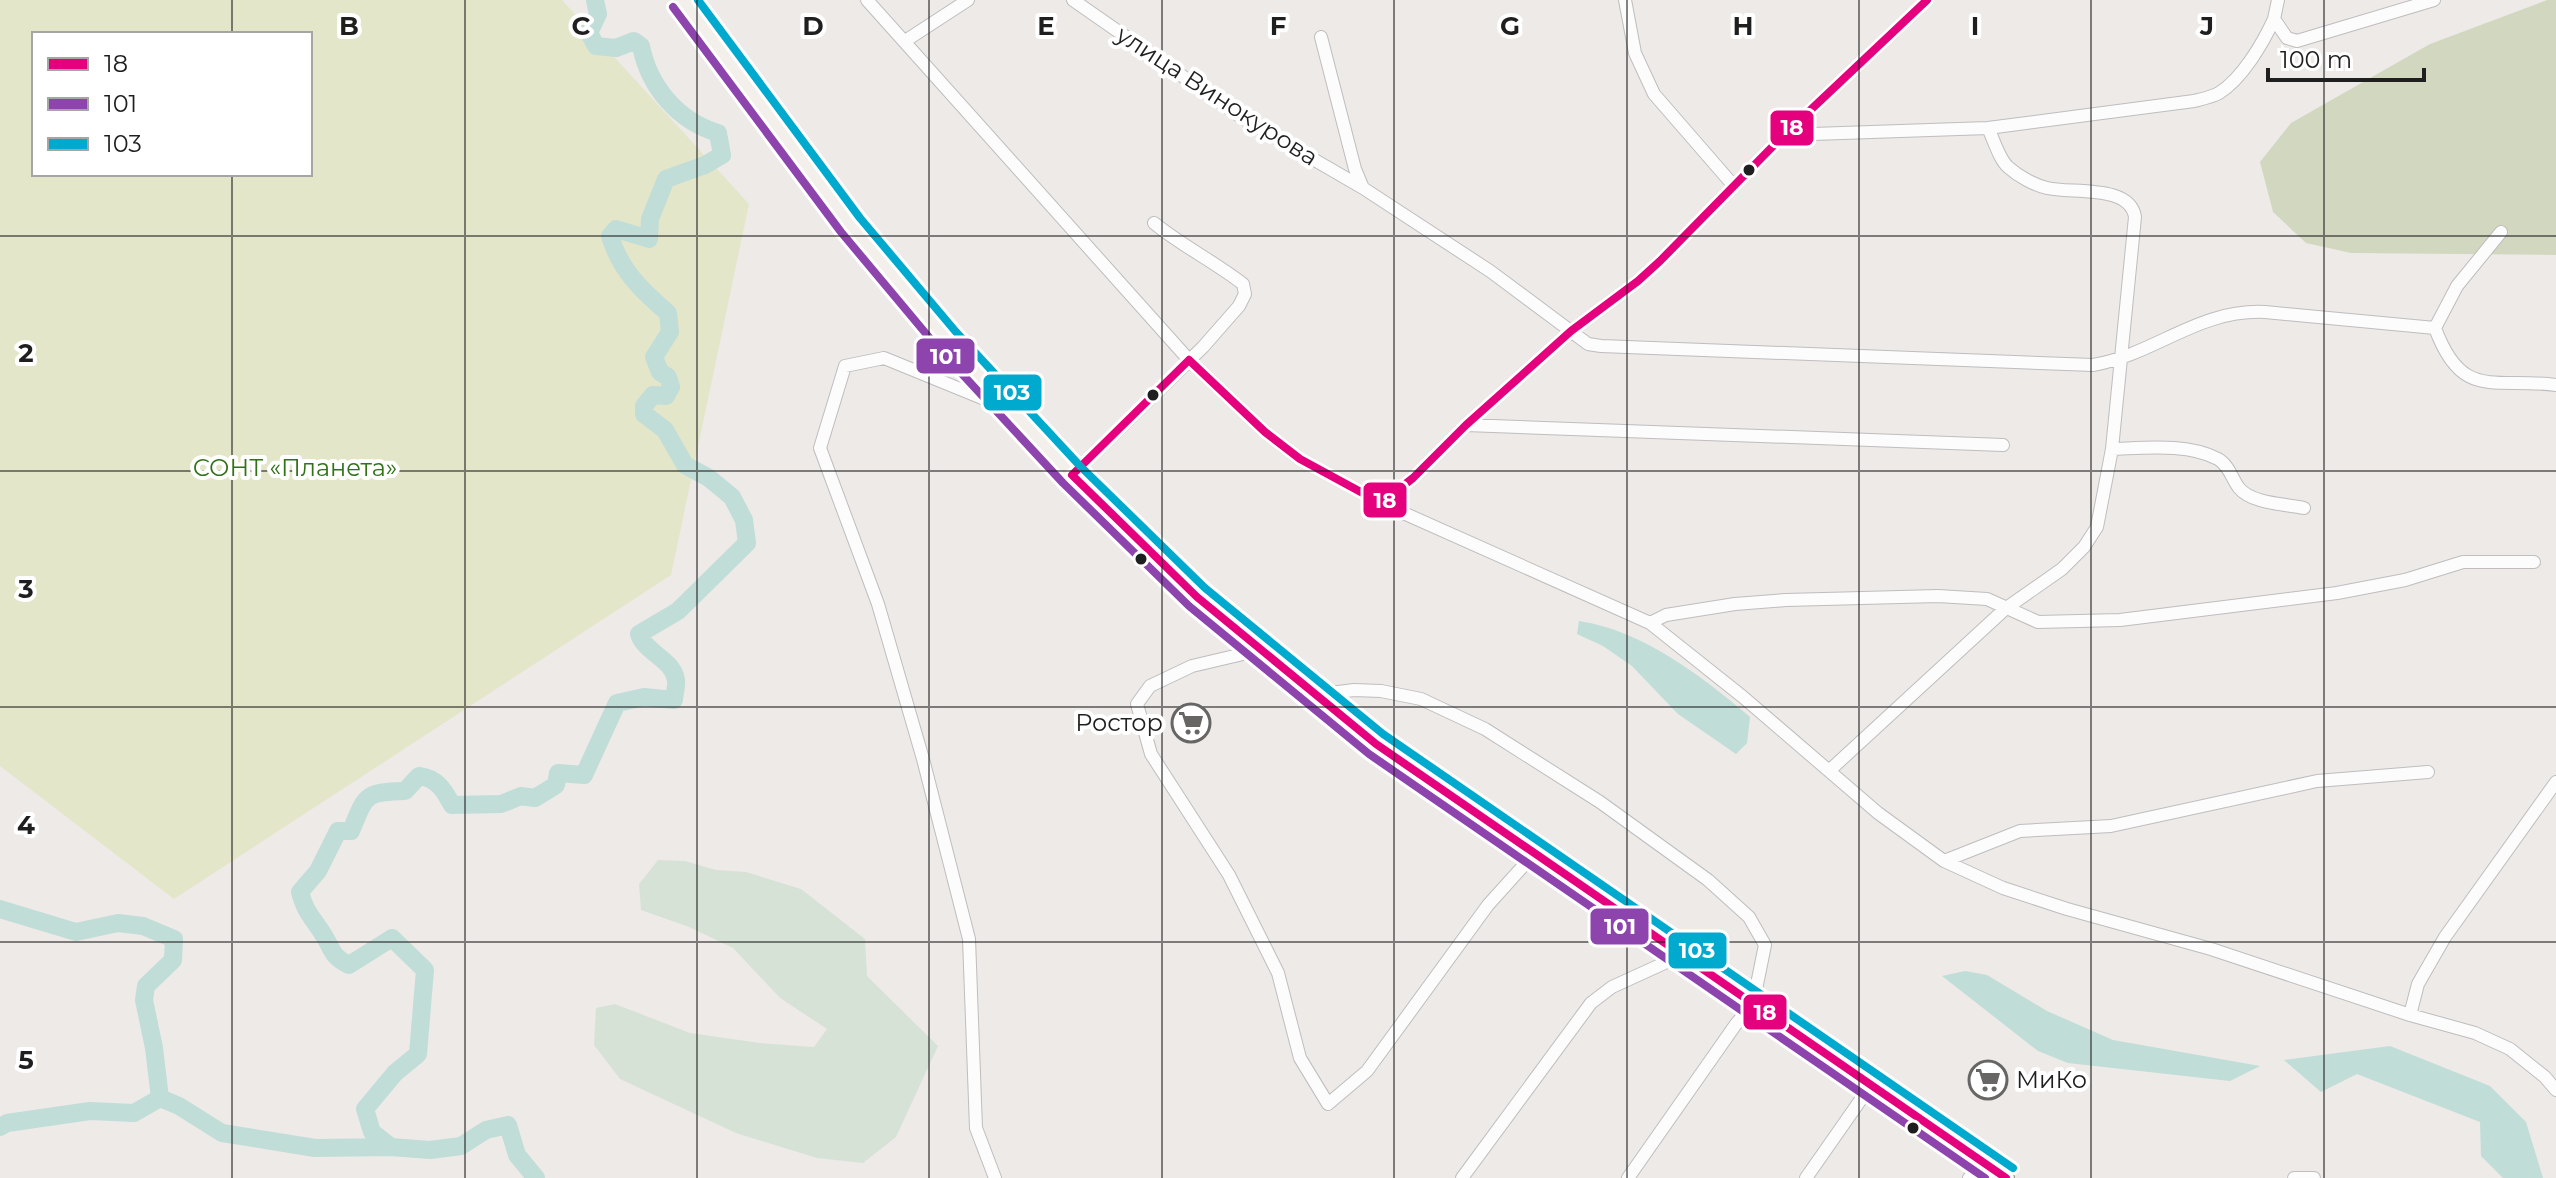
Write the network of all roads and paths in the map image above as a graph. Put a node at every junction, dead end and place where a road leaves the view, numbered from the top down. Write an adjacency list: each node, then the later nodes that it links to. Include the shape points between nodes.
1 (683, 0): 23 (main road, via 851,225)
2 (867, 0): 11 (street)
3 (968, 0): 11 (street)
4 (1073, 0): 15 (street, улица Винокурова, via 1244,119)
5 (1625, 0): 14 (street, via 1635,53 1654,94)
6 (1927, 0): 13 (street)
7 (2434, 0): 9 (street, via 2307,40 2287,38)
8 (2275, 1): 9 (street)
9 (2274, 19): 12 (street, via 2264,42 2218,94)
10 (1321, 37): 15 (street)
11 (905, 41): 20 (street)
12 (1988, 128): 13 (street); 21 (street, via 2006,166 2034,184 2097,191 2133,207)
13 (1784, 135): 14 (street)
14 (1733, 185): 19 (street, via 1638,281)
15 (1363, 188): 19 (street, улица Винокурова)
16 (1154, 223): 20 (street, via 1243,284 1239,306)
17 (2501, 232): 18 (street, via 2457,286)
18 (2435, 328): 21 (street, улица Винокурова, via 2242,311 2182,330); 22 (street, via 2457,370 2481,383)
19 (1571, 331): 21 (street, улица Винокурова, via 1588,344 1601,346 2093,365); 24 (street)
20 (1189, 360): 27 (street); 28 (street, via 1300,459)
21 (2120, 360): 26 (street)
22 (2556, 385)
23 (1012, 410): 27 (main road); 46 (street, via 884,358 845,366 820,448 878,604 969,939 976,1128)
24 (1466, 425): 25 (street); 28 (street)
25 (2003, 445)
26 (2112, 449): 29 (street, via 2198,452 2220,460 2251,498); 31 (street, via 2100,518 2084,547)
27 (1072, 475): 33 (main road)
28 (1381, 503): 32 (street)
29 (2304, 508)
30 (2534, 562): 31 (street, via 2463,562 2337,593 2120,620 2038,622)
31 (2005, 609): 32 (street, via 1987,599 1938,596 1801,599 1692,610); 35 (street)
32 (1650, 623): 35 (street)
33 (1260, 650): 34 (main road); 38 (street, via 1192,666 1150,686 1137,704 1151,754 1229,875 1278,973 1300,1058 1328,1104 1367,1071 1488,905)
34 (1315, 695): 38 (main road); 41 (street, via 1381,691 1421,699 1485,729 1612,811 1708,880 1749,917 1765,945)
35 (1830, 770): 39 (street)
36 (2428, 772): 39 (street, via 2317,781 2111,826 2020,831)
37 (2556, 782): 42 (street, via 2445,937 2418,984)
38 (1534, 854): 40 (main road)
39 (1944, 861): 42 (street, via 2003,888)
40 (1682, 955): 41 (main road); 47 (street, via 1612,987 1591,1003)
41 (1753, 1004): 43 (main road); 48 (street)
42 (2410, 1015): 44 (street, via 2510,1049)
43 (1871, 1085): 45 (main road); 49 (street)
44 (2556, 1090)
45 (1988, 1166): 50 (street); 51 (main road)
46 (995, 1178)
47 (1462, 1178)
48 (1628, 1178)
49 (1806, 1178)
50 (1969, 1178)
51 (2006, 1178)
52 (2294, 1178): 53 (street)
53 (2314, 1178)

